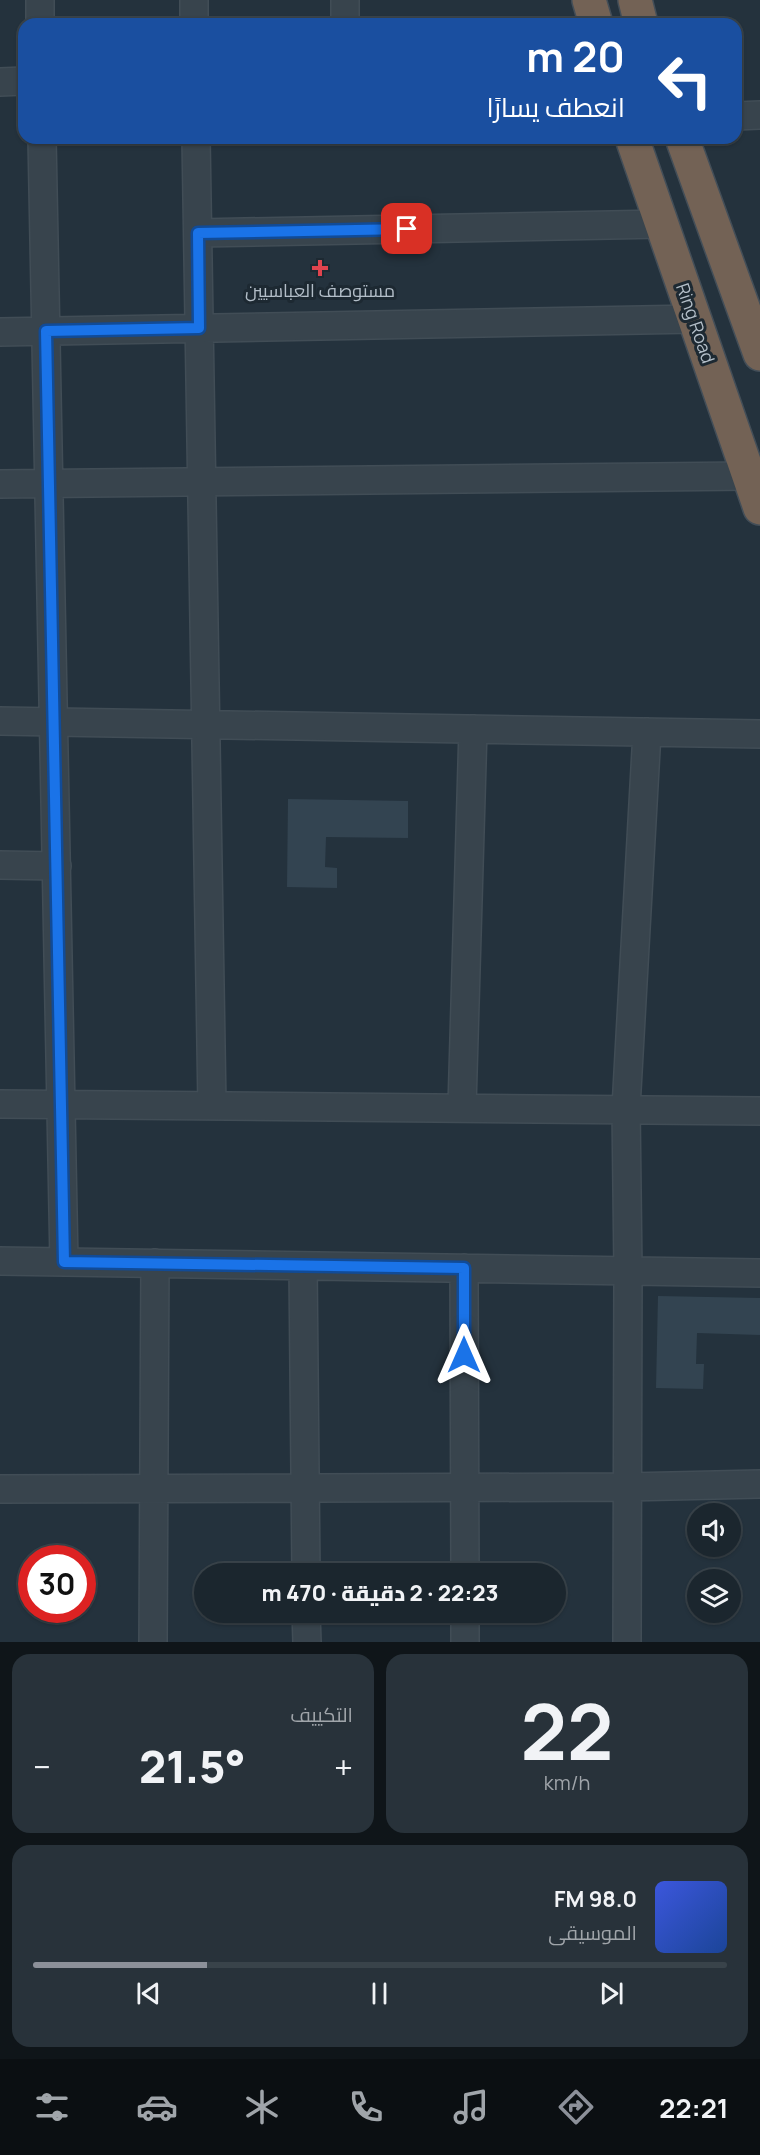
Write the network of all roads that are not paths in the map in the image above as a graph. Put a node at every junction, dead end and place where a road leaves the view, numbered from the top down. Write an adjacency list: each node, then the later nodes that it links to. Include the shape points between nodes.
1 (40, 0): 6 (street)
2 (194, 0): 7 (street)
3 (345, 0): 8 (street)
4 (589, 0): 9 (highway)
5 (635, 0): 10 (highway)
6 (40, 18)
7 (194, 18)
8 (345, 18)
9 (594, 18)
10 (640, 18)
11 (18, 81): 12 (street)
12 (0, 82)
13 (760, 115): 14 (street)
14 (742, 116)
15 (42, 144): 23 (street)
16 (196, 144): 20 (street)
17 (634, 144): 19 (highway, Ring Road)
18 (684, 144): 25 (highway)
19 (662, 224): 20 (street); 21 (highway, Ring Road)
20 (198, 233): 22 (street)
21 (694, 319): 22 (street); 26 (highway, Ring Road)
22 (199, 328): 23 (street); 27 (street)
23 (46, 331): 24 (street); 29 (street)
24 (0, 332)
25 (760, 354)
26 (749, 476): 27 (street); 30 (highway, Ring Road)
27 (202, 482): 29 (street); 33 (street)
28 (0, 484): 29 (street)
29 (49, 484): 32 (street)
30 (760, 508)
31 (0, 721): 32 (street)
32 (54, 722): 33 (street); 38 (street)
33 (206, 724): 34 (street); 41 (street)
34 (473, 729): 35 (street); 42 (street)
35 (647, 732): 36 (street); 43 (street)
36 (760, 734)
37 (0, 865): 38 (street)
38 (57, 866): 40 (street)
39 (0, 1104): 40 (street)
40 (61, 1104): 41 (street); 46 (street)
41 (212, 1106): 42 (street)
42 (462, 1107): 43 (street)
43 (626, 1108): 44 (street); 50 (street)
44 (760, 1111)
45 (0, 1261): 46 (street)
46 (64, 1262): 47 (street)
47 (155, 1263): 48 (street); 55 (street)
48 (303, 1266): 49 (street); 56 (street)
49 (464, 1268): 50 (street); 53 (street)
50 (628, 1271): 51 (street); 54 (street)
51 (760, 1273)
52 (760, 1484): 54 (street)
53 (464, 1487): 54 (street); 56 (street); 59 (street)
54 (627, 1487): 65 (street)
55 (154, 1488): 56 (street); 57 (street); 62 (street)
56 (305, 1488): 58 (street)
57 (0, 1489)
58 (306, 1563)
59 (465, 1563)
60 (306, 1623): 63 (street)
61 (465, 1623): 64 (street)
62 (153, 1642)
63 (307, 1642)
64 (465, 1642)
65 (627, 1642)

